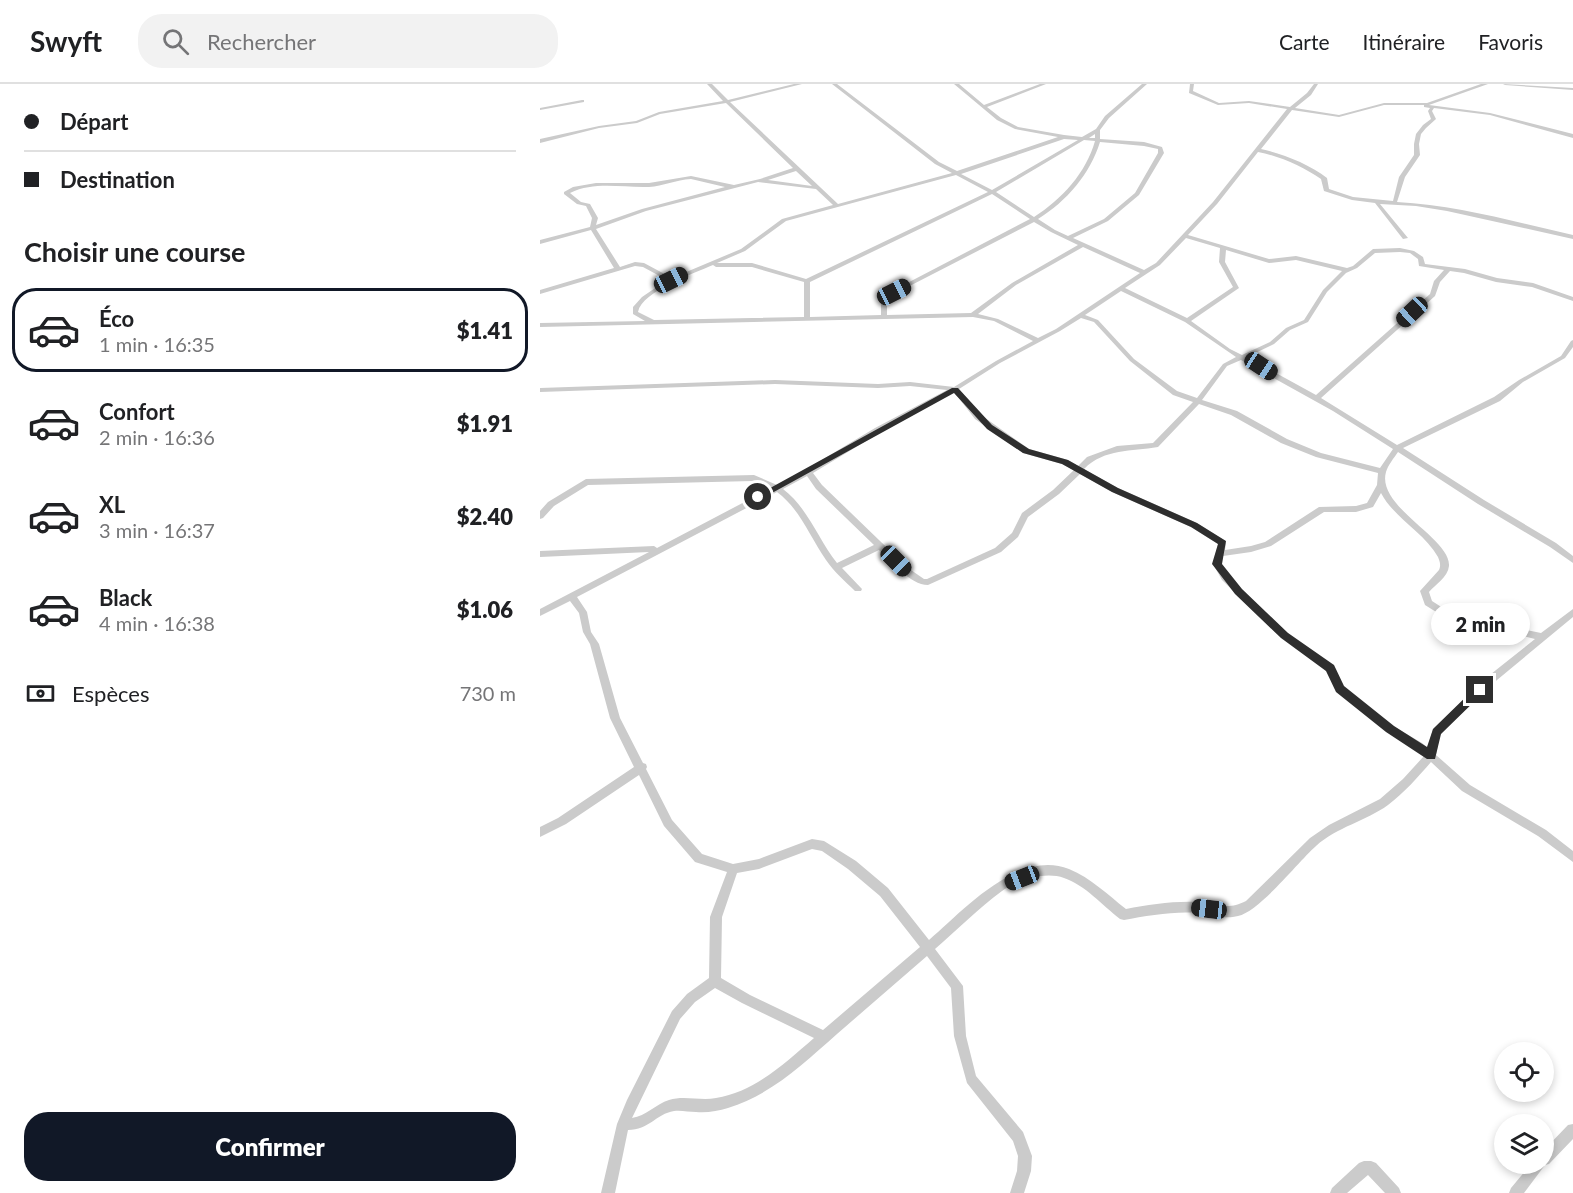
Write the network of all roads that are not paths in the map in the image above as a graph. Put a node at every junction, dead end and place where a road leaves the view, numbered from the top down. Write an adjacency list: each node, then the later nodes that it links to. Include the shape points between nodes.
1 (709, 84): 13 (street)
2 (800, 84): 13 (street)
3 (834, 84): 27 (street)
4 (956, 84): 15 (street)
5 (1044, 84): 15 (street)
6 (1145, 84): 19 (street)
7 (1192, 84): 18 (street, via 1191,92 1218,104 1239,101)
8 (1316, 84): 18 (street)
9 (1486, 84): 14 (street)
10 (1505, 84): 11 (street)
11 (1573, 89)
12 (582, 101): 17 (street)
13 (729, 101): 24 (street); 26 (street)
14 (1423, 105): 16 (street); 18 (street, via 1384,104 1339,116)
15 (985, 106): 21 (street, via 1017,128)
16 (1433, 107): 20 (street, via 1490,114); 32 (street, via 1430,111 1434,119 1418,134 1417,155 1402,177)
17 (540, 109)
18 (1290, 109): 25 (street)
19 (1098, 130): 22 (street); 23 (street)
20 (1573, 136)
21 (1064, 137): 22 (street); 27 (street)
22 (1084, 139): 23 (street); 31 (street)
23 (1099, 140): 35 (street, via 1084,172 1065,195); 39 (street, via 1155,146 1161,153 1137,194 1106,220)
24 (540, 141)
25 (1256, 150): 33 (street, via 1266,150 1316,173 1324,178 1328,191); 37 (street)
26 (796, 169): 28 (street); 30 (street)
27 (954, 173): 31 (street); 34 (street)
28 (758, 180): 29 (street); 30 (street)
29 (732, 186): 36 (street); 36 (street, via 695,178 649,185 601,184 566,193 588,205 595,218)
30 (817, 188): 34 (street)
31 (992, 192): 35 (street); 50 (street)
32 (1395, 201): 33 (street); 38 (street)
33 (1377, 204): 40 (street)
34 (837, 206): 44 (street, via 784,220 743,250)
35 (1034, 220): 39 (street); 56 (street, via 894,292 882,304)
36 (593, 228): 41 (street); 45 (street)
37 (1185, 236): 43 (street); 48 (street)
38 (1573, 237)
39 (1068, 238): 42 (street)
40 (1405, 238)
41 (540, 242)
42 (1083, 244): 48 (street); 54 (street, via 1014,284)
43 (1222, 248): 46 (street, via 1269,261 1296,258); 59 (street, via 1222,262 1236,288)
44 (701, 267): 49 (street); 50 (street, via 742,263)
45 (618, 269): 49 (street, via 644,265); 52 (street)
46 (1347, 270): 47 (street, via 1373,251 1394,249 1418,255 1424,266); 63 (street, via 1325,291 1306,321)
47 (1448, 270): 53 (street, via 1539,286); 66 (street, via 1437,281 1433,295)
48 (1145, 273): 51 (street)
49 (671, 280): 58 (street, via 636,307 635,313)
50 (807, 281): 57 (street)
51 (1120, 288): 55 (street); 59 (street)
52 (540, 292)
53 (1573, 299)
54 (973, 315): 56 (street); 61 (street, via 996,320)
55 (1079, 315): 61 (street); 67 (street, via 1096,321 1132,360 1169,390)
56 (884, 316): 57 (street)
57 (807, 319): 58 (street)
58 (652, 321): 60 (street)
59 (1187, 321): 63 (street, via 1218,344)
60 (540, 325)
61 (1038, 341): 64 (street)
62 (1573, 342): 68 (street, via 1563,357 1497,399)
63 (1243, 356): 66 (street); 67 (street, via 1225,365)
64 (955, 389): 65 (street, via 910,384 775,382); 69 (street, via 978,417 1018,447); 71 (street)
65 (540, 390)
66 (1317, 398): 68 (street)
67 (1198, 401): 69 (street, via 1155,445 1113,450 1090,459); 70 (street, via 1234,413 1319,456)
68 (1397, 448): 70 (street); 79 (street)
69 (1078, 470): 75 (street, via 1025,515 1015,535 998,550 928,582 912,575); 77 (street, via 1204,530 1222,543)
70 (1382, 471): 72 (street)
71 (808, 472): 73 (street); 75 (street)
72 (1381, 485): 77 (street, via 1370,505 1322,509 1268,544); 85 (street, via 1397,510 1433,544 1445,563 1444,570 1424,591 1428,603 1444,613 1471,618 1493,630)
73 (778, 487): 74 (street, via 754,478 732,476 586,482 551,504); 76 (street); 80 (street, via 800,508)
74 (540, 516)
75 (879, 546): 80 (street)
76 (659, 549): 78 (street); 82 (street)
77 (1222, 553): 86 (street, via 1217,564 1239,592 1284,635 1330,668 1340,689 1390,729)
78 (540, 554)
79 (1573, 560)
80 (836, 567): 81 (street)
81 (858, 589)
82 (571, 596): 84 (street); 87 (street, via 583,612 615,718)
83 (1573, 612): 85 (street)
84 (540, 613)
85 (1543, 637): 86 (street, via 1436,732)
86 (1431, 755): 89 (street, via 1466,788 1542,833); 91 (street, via 1384,802 1314,841 1250,905 1238,911 1196,907 1124,915 1072,877 1043,869 1000,886)
87 (642, 767): 88 (street); 90 (street, via 668,823 695,854 705,862)
88 (540, 832)
89 (1573, 857)
90 (732, 869): 91 (street, via 759,864 812,844 824,846 884,892); 92 (street, via 716,917)
91 (927, 948): 93 (street); 99 (street, via 959,992 960,1036 971,1080 1018,1137 1024,1171)
92 (715, 981): 93 (street); 94 (street, via 691,998 676,1016)
93 (822, 1036): 94 (street, via 785,1071 743,1097 708,1106 670,1105 638,1125)
94 (623, 1124): 98 (street)
95 (1573, 1130): 96 (street)
96 (1554, 1149)
97 (1531, 1174): 102 (street)
98 (608, 1193)
99 (1017, 1193)
100 (1337, 1193): 101 (street, via 1364,1168 1371,1168)
101 (1394, 1193)
102 (1516, 1193)

